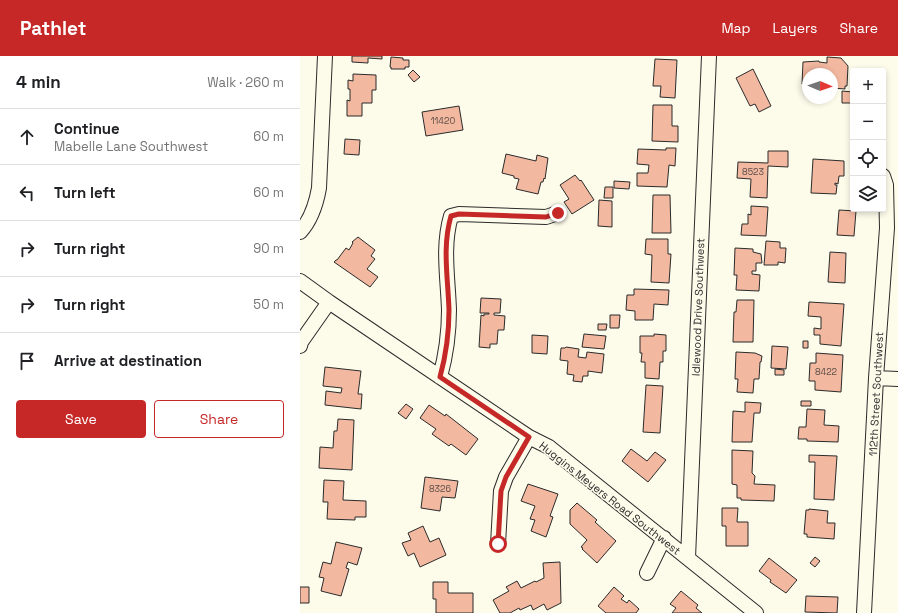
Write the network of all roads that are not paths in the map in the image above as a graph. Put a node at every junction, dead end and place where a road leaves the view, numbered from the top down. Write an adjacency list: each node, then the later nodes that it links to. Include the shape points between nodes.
1 (325, 56): 5 (street, via 320,188 311,216)
2 (709, 56): 15 (street, Idlewood Drive Southwest)
3 (886, 185): 10 (street, 112th Street Southwest, via 887,228)
4 (558, 213): 9 (street, via 546,217 459,214 451,216 446,247 449,331)
5 (300, 232)
6 (300, 281): 7 (street, Huggins Meyers Road Southwest)
7 (329, 302): 8 (street); 9 (street, Huggins Meyers Road Southwest)
8 (300, 346)
9 (440, 377): 12 (street, Huggins Meyers Road Southwest)
10 (876, 378): 11 (street); 18 (street, 112th Street Southwest)
11 (898, 379)
12 (529, 437): 13 (street, Huggins Meyers Road Southwest, via 548,448); 14 (street, via 506,477 501,491)
13 (663, 541): 15 (street, Huggins Meyers Road Southwest); 16 (street)
14 (498, 544)
15 (688, 558): 17 (street, Huggins Meyers Road Southwest)
16 (647, 573)
17 (756, 613)
18 (864, 613)

